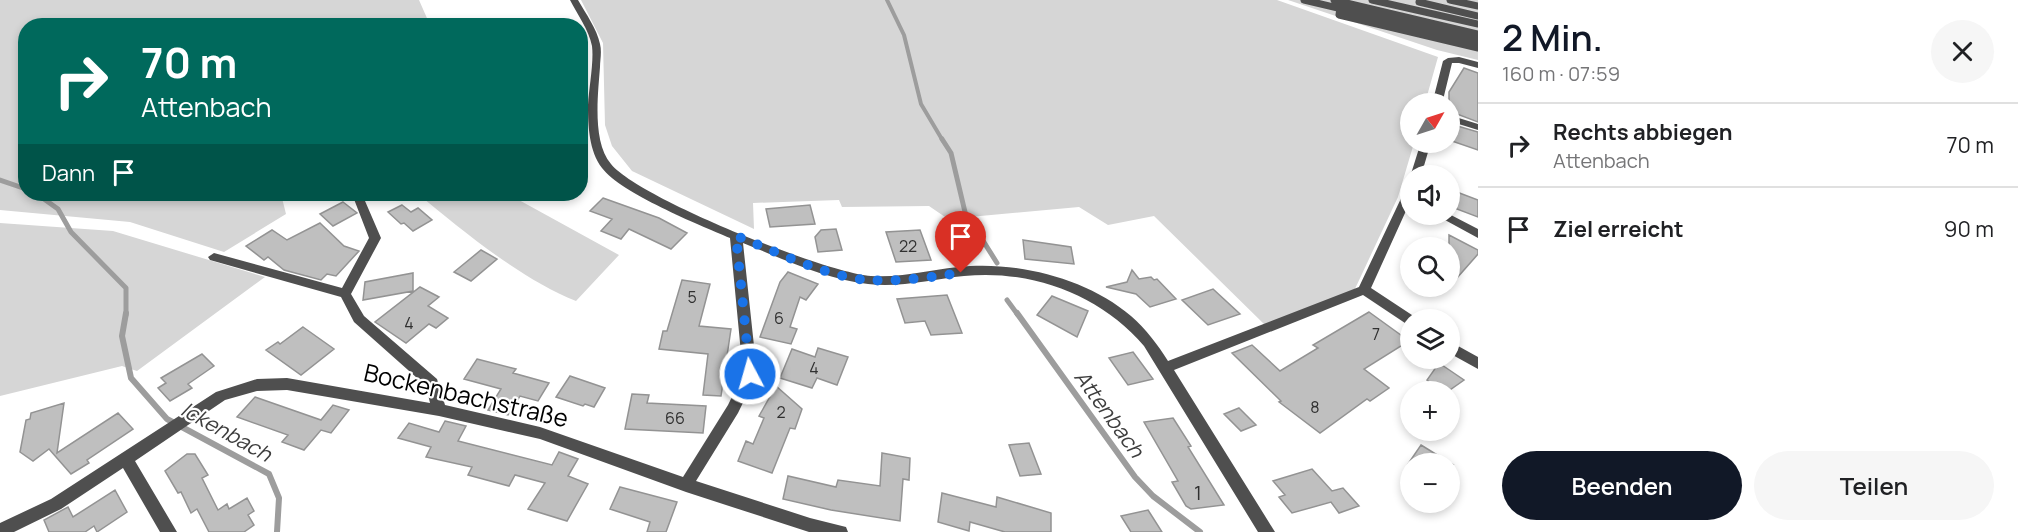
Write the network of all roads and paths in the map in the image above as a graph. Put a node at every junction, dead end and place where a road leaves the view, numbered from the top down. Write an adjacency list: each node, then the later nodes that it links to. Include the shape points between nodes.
1 (574, 0): 12 (street)
2 (1323, 0): 9 (lane)
3 (1372, 0): 11 (lane)
4 (1398, 0): 11 (lane)
5 (1436, 0): 10 (lane)
6 (1450, 0): 10 (lane)
7 (1465, 0): 10 (lane)
8 (1306, 2): 9 (lane)
9 (1341, 4): 11 (lane); 11 (lane, via 1339,15)
10 (1478, 11): 11 (lane)
11 (1419, 17): 13 (lane); 14 (lane); 16 (lane); 16 (lane); 16 (lane)
12 (583, 18)
13 (1478, 24)
14 (1374, 26)
15 (588, 29): 25 (street, via 596,45 593,128 607,167 626,183)
16 (1478, 41)
17 (1478, 64): 18 (street, via 1448,61)
18 (1440, 93)
19 (1460, 122): 20 (street)
20 (1478, 128)
21 (360, 201): 28 (street, via 375,238)
22 (1400, 216): 27 (street)
23 (1460, 225): 24 (street)
24 (1478, 234)
25 (736, 236): 32 (street, via 830,272 866,280 981,270 1060,282 1115,310 1140,332); 35 (street, via 750,374 734,409)
26 (214, 257): 28 (street)
27 (1364, 290): 29 (street); 32 (street)
28 (345, 294): 33 (street, via 359,319 432,383)
29 (1400, 313)
30 (1460, 353): 31 (street)
31 (1478, 364)
32 (1166, 368): 39 (street)
33 (439, 410): 34 (street, Bockenbachstraße, via 309,387 257,385 221,396); 35 (street, Bockenbachstraße, via 540,433)
34 (125, 458): 36 (street, Bockenbachstraße, via 56,504); 37 (street)
35 (686, 485): 38 (street, Bockenbachstraße)
36 (0, 531)
37 (169, 532)
38 (840, 532)
39 (1267, 532)

